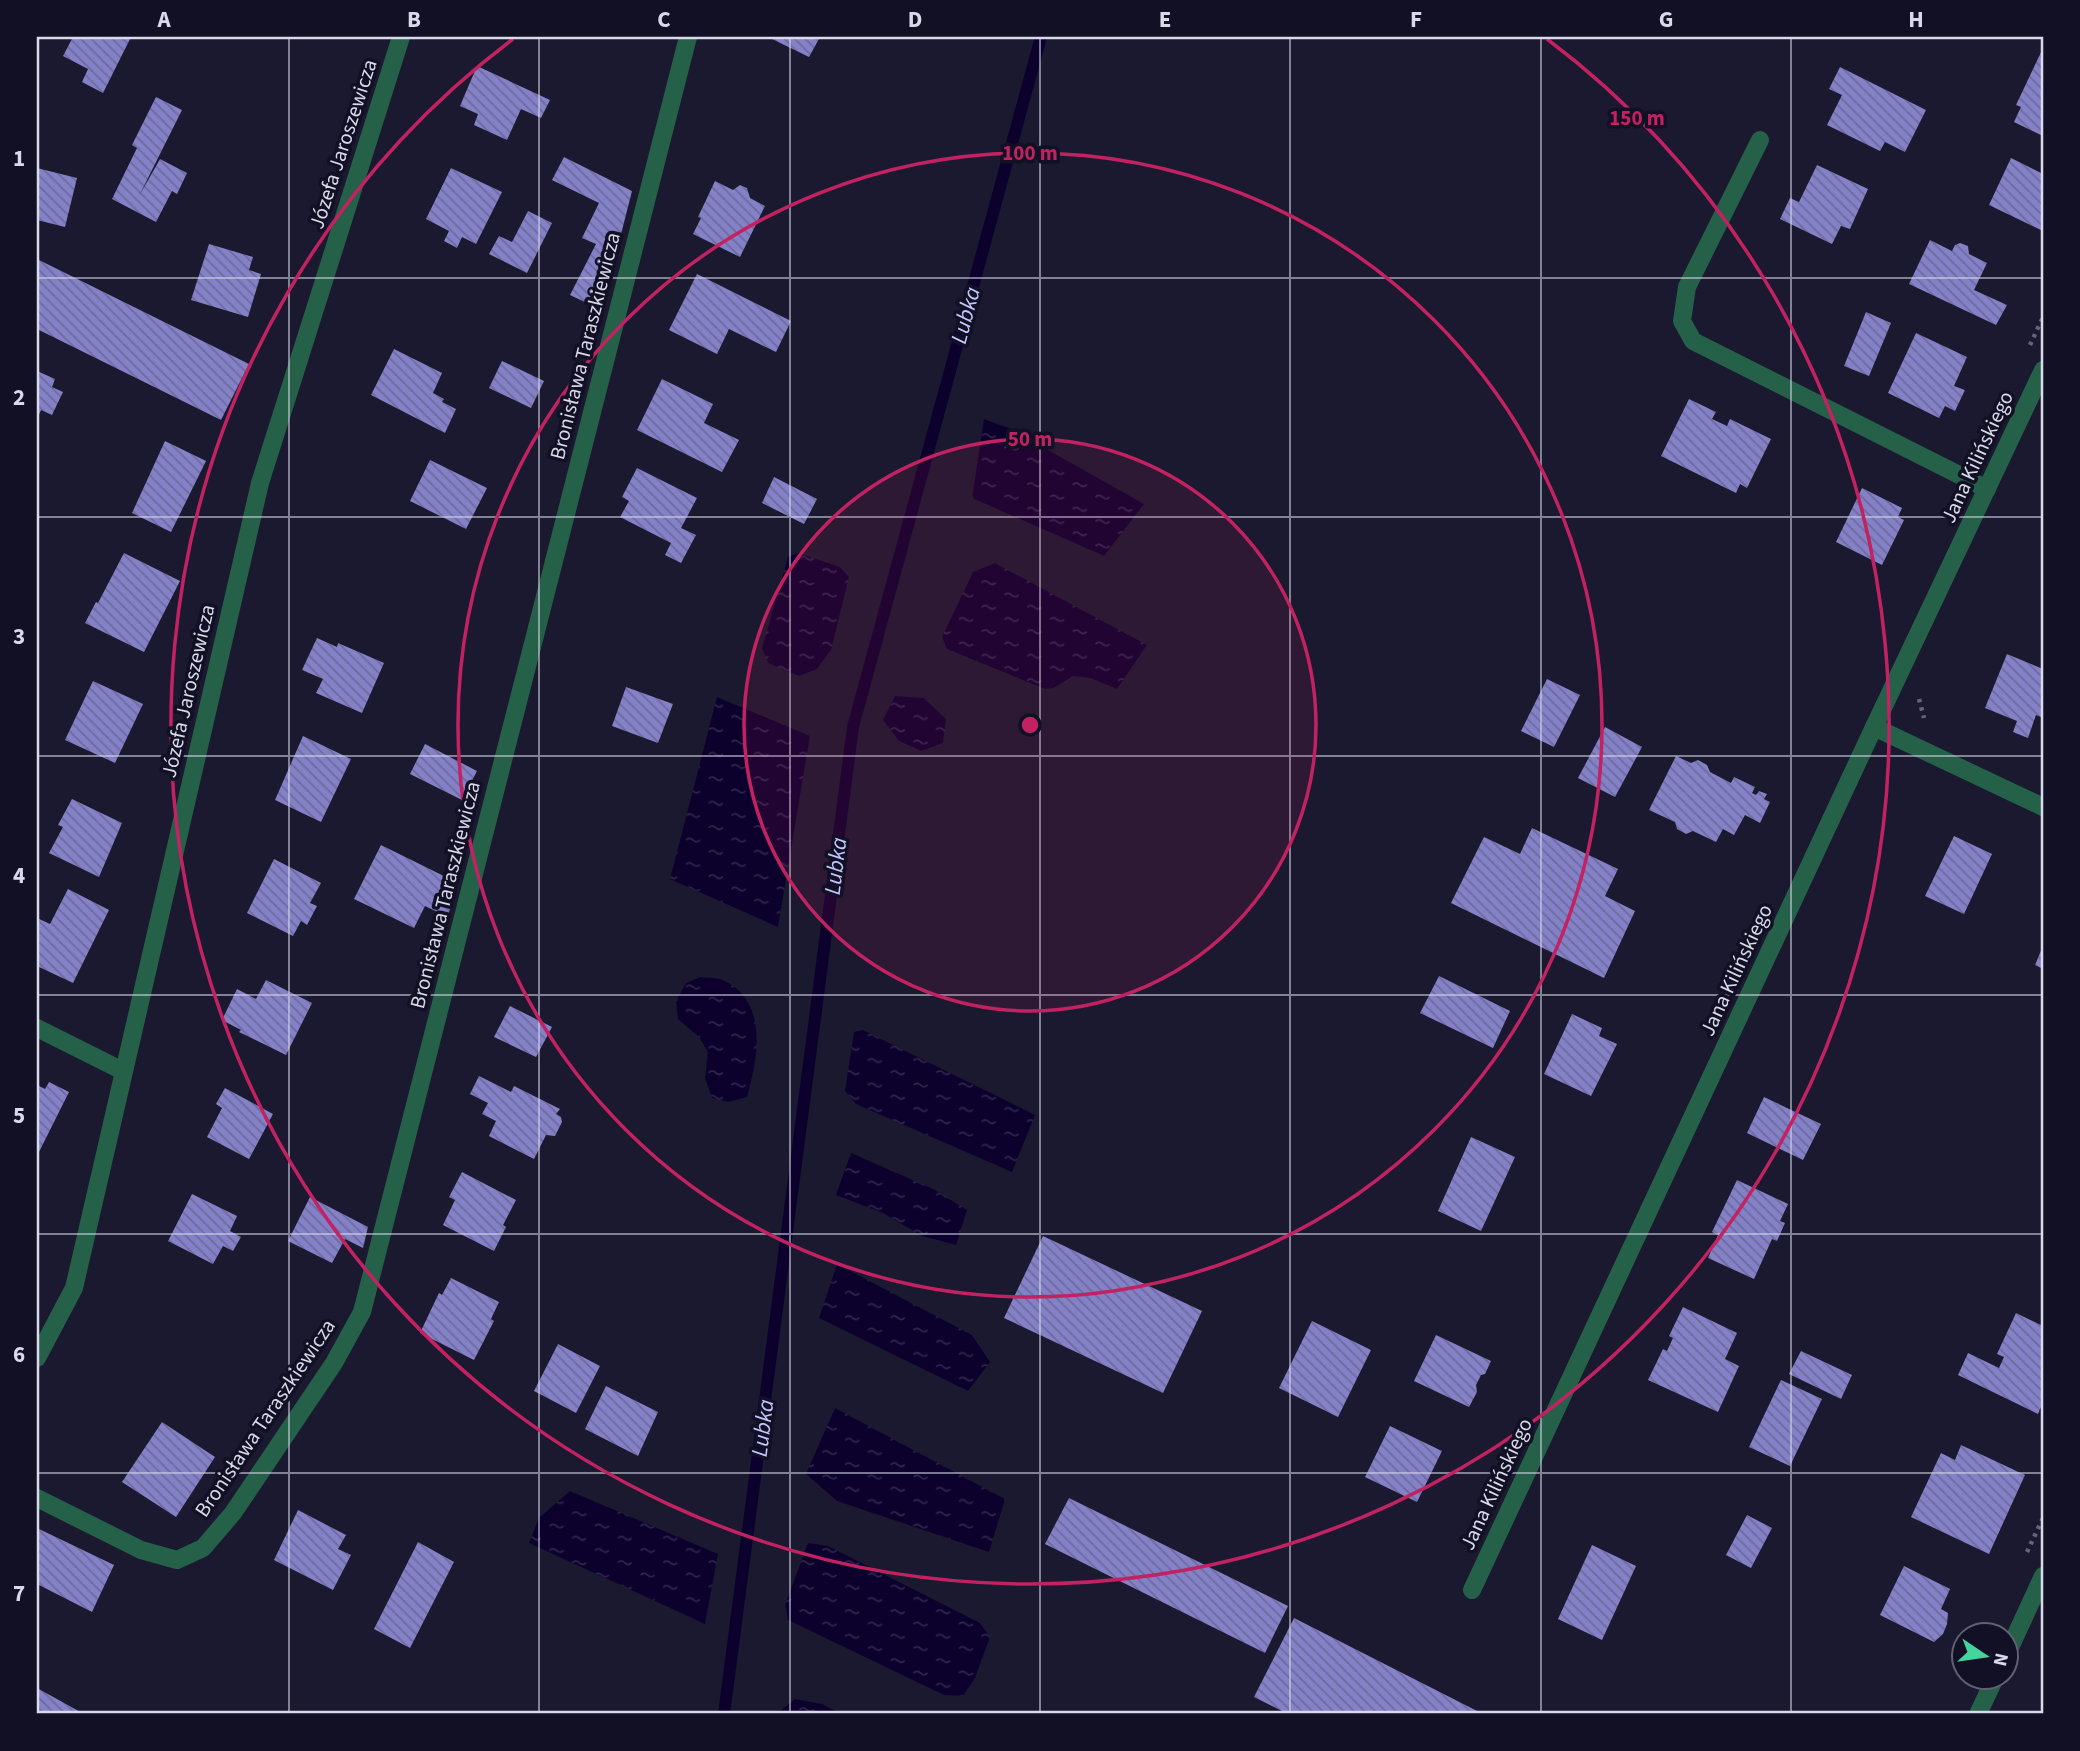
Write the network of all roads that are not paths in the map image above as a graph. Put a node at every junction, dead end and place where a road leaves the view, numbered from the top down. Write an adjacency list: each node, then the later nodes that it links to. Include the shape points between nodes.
1 (401, 37): 9 (street, Józefa Jaroszewicza, via 260,483)
2 (688, 37): 11 (street, Bronisława Taraszkiewicza, via 362,1312 334,1363 233,1513 203,1548 177,1560 141,1550)
3 (1760, 140): 5 (street, via 1687,287 1682,321 1693,341)
4 (2043, 370): 5 (street, Jana Kilińskiego)
5 (1987, 489): 6 (street, Jana Kilińskiego)
6 (1874, 727): 7 (street); 13 (street, Jana Kilińskiego)
7 (2043, 807)
8 (37, 1028): 9 (street)
9 (123, 1071): 10 (street, Józefa Jaroszewicza, via 74,1288)
10 (38, 1354)
11 (37, 1498)
12 (2043, 1576): 14 (street)
13 (1472, 1590)
14 (2021, 1624)
15 (1989, 1692): 16 (street)
16 (1978, 1714)

